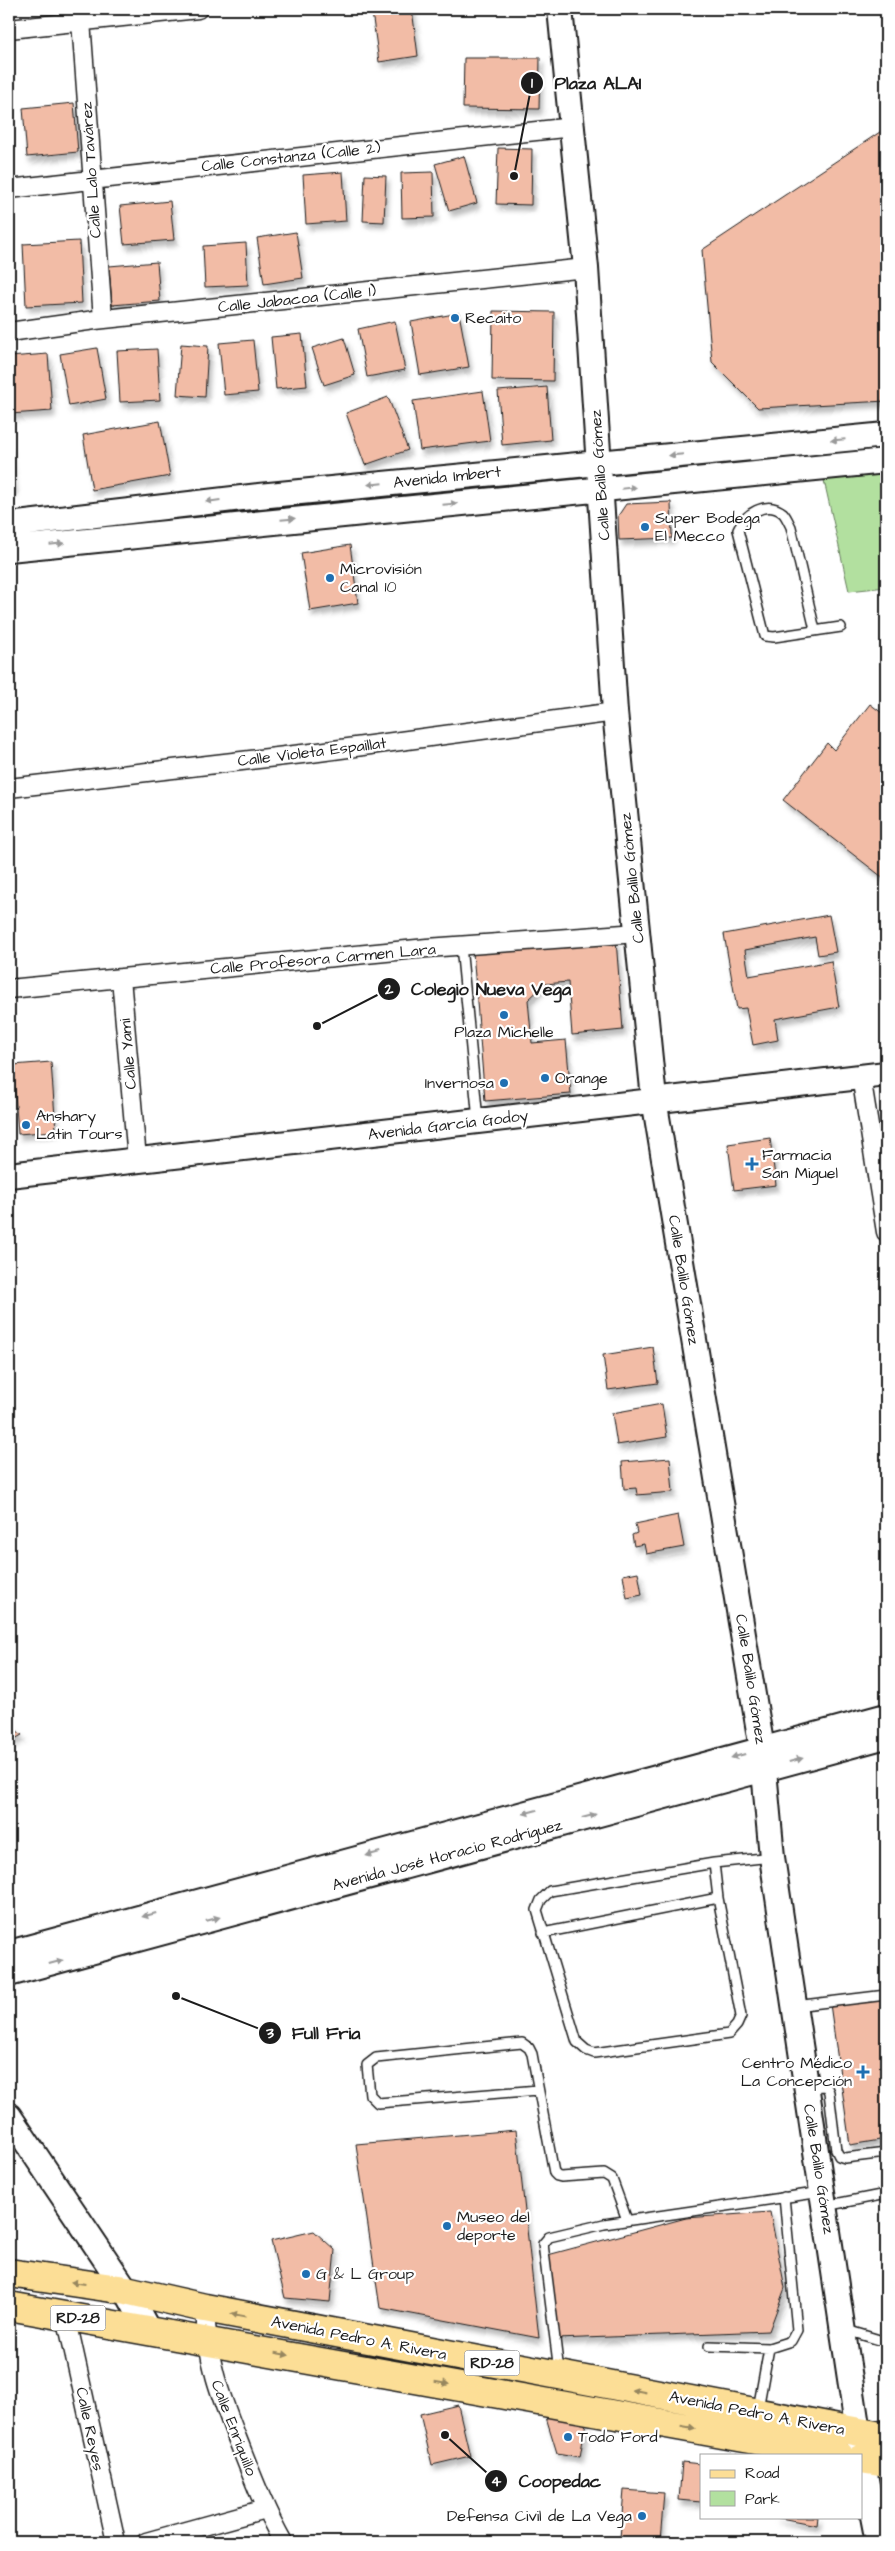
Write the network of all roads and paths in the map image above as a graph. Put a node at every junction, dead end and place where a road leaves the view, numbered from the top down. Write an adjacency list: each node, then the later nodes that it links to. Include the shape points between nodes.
1 (198, 9): 3 (street)
2 (560, 9): 5 (street, Calle Balilo Gómez)
3 (81, 21): 4 (street); 6 (street, Calle Lalo Tavárez)
4 (9, 29)
5 (574, 127): 6 (street, Calle Constanza (Calle 2)); 8 (street, Calle Balilo Gómez)
6 (91, 180): 7 (street, Calle Constanza (Calle 2)); 9 (street, Calle Lalo Tavárez)
7 (9, 189)
8 (586, 268): 9 (street, Calle Jabacoa (Calle 1)); 13 (street, Calle Balilo Gómez)
9 (103, 320): 10 (street, Calle Jabacoa (Calle 1))
10 (9, 332)
11 (886, 435): 13 (street, Avenida Imbert, one-way to 13)
12 (886, 461): 14 (street, Avenida Imbert, one-way to 12)
13 (600, 463): 14 (street, Calle Balilo Gómez); 15 (street, Avenida Imbert, one-way to 15)
14 (601, 491): 16 (street, Avenida Imbert, one-way to 14); 21 (street, Calle Balilo Gómez)
15 (259, 496): 16 (street); 17 (street, Avenida Imbert, one-way to 17)
16 (262, 522): 18 (street, Avenida Imbert, one-way to 16)
17 (9, 525)
18 (9, 549)
19 (841, 627): 20 (lane)
20 (815, 630): 20 (lane, via 765,636 738,530 742,520 752,511 773,509 784,513)
21 (615, 712): 22 (street, Calle Violeta Espaillat, via 311,753); 23 (street, Calle Balilo Gómez)
22 (9, 788)
23 (638, 933): 24 (street, Calle Profesora Carmen Lara); 29 (street, Calle Balilo Gómez)
24 (462, 946): 25 (street, Calle Profesora Carmen Lara); 30 (lane)
25 (121, 978): 26 (street, Calle Profesora Carmen Lara); 31 (street, Calle Yami)
26 (9, 989)
27 (886, 1074): 28 (street, Avenida García Godoy)
28 (861, 1076): 29 (street, Avenida García Godoy); 33 (street)
29 (654, 1099): 30 (street, Avenida García Godoy); 36 (street, Calle Balilo Gómez)
30 (479, 1122): 31 (street, Avenida García Godoy)
31 (137, 1159): 32 (street, Avenida García Godoy)
32 (9, 1174)
33 (886, 1232)
34 (886, 1716): 36 (street, Avenida José Horacio Rodríguez)
35 (886, 1736): 36 (street, Avenida José Horacio Rodríguez, one-way to 35)
36 (764, 1759): 37 (street, Calle Balilo Gómez); 41 (street, Avenida José Horacio Rodríguez, one-way to 41); 42 (street, Avenida José Horacio Rodríguez, one-way to 36)
37 (772, 1857): 38 (lane); 44 (street, Calle Balilo Gómez)
38 (714, 1863): 39 (lane); 40 (lane, via 550,1891 537,1910)
39 (718, 1898): 40 (lane); 40 (lane, via 741,2016 729,2034 594,2053 586,2050 578,2042)
40 (543, 1933)
41 (9, 1953)
42 (9, 1974)
43 (886, 1995): 44 (lane)
44 (795, 2006): 45 (street, Calle Balilo Gómez)
45 (807, 2087): 48 (lane, via 826,2086 829,2092 839,2156); 51 (street, Calle Balilo Gómez)
46 (538, 2090): 46 (lane, via 532,2054 522,2043 376,2058 366,2066 370,2095 378,2103); 52 (lane, via 557,2176 609,2176)
47 (9, 2116): 54 (street)
48 (886, 2153)
49 (886, 2194): 51 (lane)
50 (784, 2198): 51 (lane); 52 (lane); 63 (lane, via 797,2330 791,2341)
51 (824, 2199): 58 (street, Calle Balilo Gómez)
52 (627, 2220): 64 (lane, via 549,2237 543,2244)
53 (9, 2273): 54 (main road, Avenida Pedro A. Rivera / RD-28, one-way to 53)
54 (126, 2290): 56 (main road, Avenida Pedro A. Rivera / RD-28); 59 (street)
55 (9, 2306): 57 (main road, Avenida Pedro A. Rivera / RD-28)
56 (205, 2308): 60 (street, Calle Enriquillo); 64 (main road, Avenida Pedro A. Rivera / RD-28, one-way to 56)
57 (66, 2316): 59 (main road, Avenida Pedro A. Rivera / RD-28); 72 (street, Calle Reyes)
58 (843, 2329): 61 (lane); 66 (street, Calle Balilo Gómez)
59 (148, 2330): 60 (main road, Avenida Pedro A. Rivera / RD-28)
60 (206, 2340): 68 (main road, Avenida Pedro A. Rivera / RD-28, one-way to 68); 71 (street, Calle Enriquillo, via 215,2383)
61 (886, 2342)
62 (709, 2346): 63 (lane)
63 (769, 2348): 65 (lane)
64 (560, 2375): 65 (main road, Avenida Pedro A. Rivera / RD-28, one-way to 64)
65 (757, 2413): 66 (main road, Avenida Pedro A. Rivera / RD-28)
66 (859, 2432): 67 (main road, Avenida Pedro A. Rivera / RD-28); 69 (street, Calle Balilo Gómez)
67 (886, 2437)
68 (834, 2454)
69 (861, 2454)
70 (862, 2459): 75 (street, Calle Balilo Gómez)
71 (264, 2508): 73 (street); 74 (street, Calle Enriquillo)
72 (116, 2542)
73 (146, 2542)
74 (283, 2542)
75 (878, 2542)

